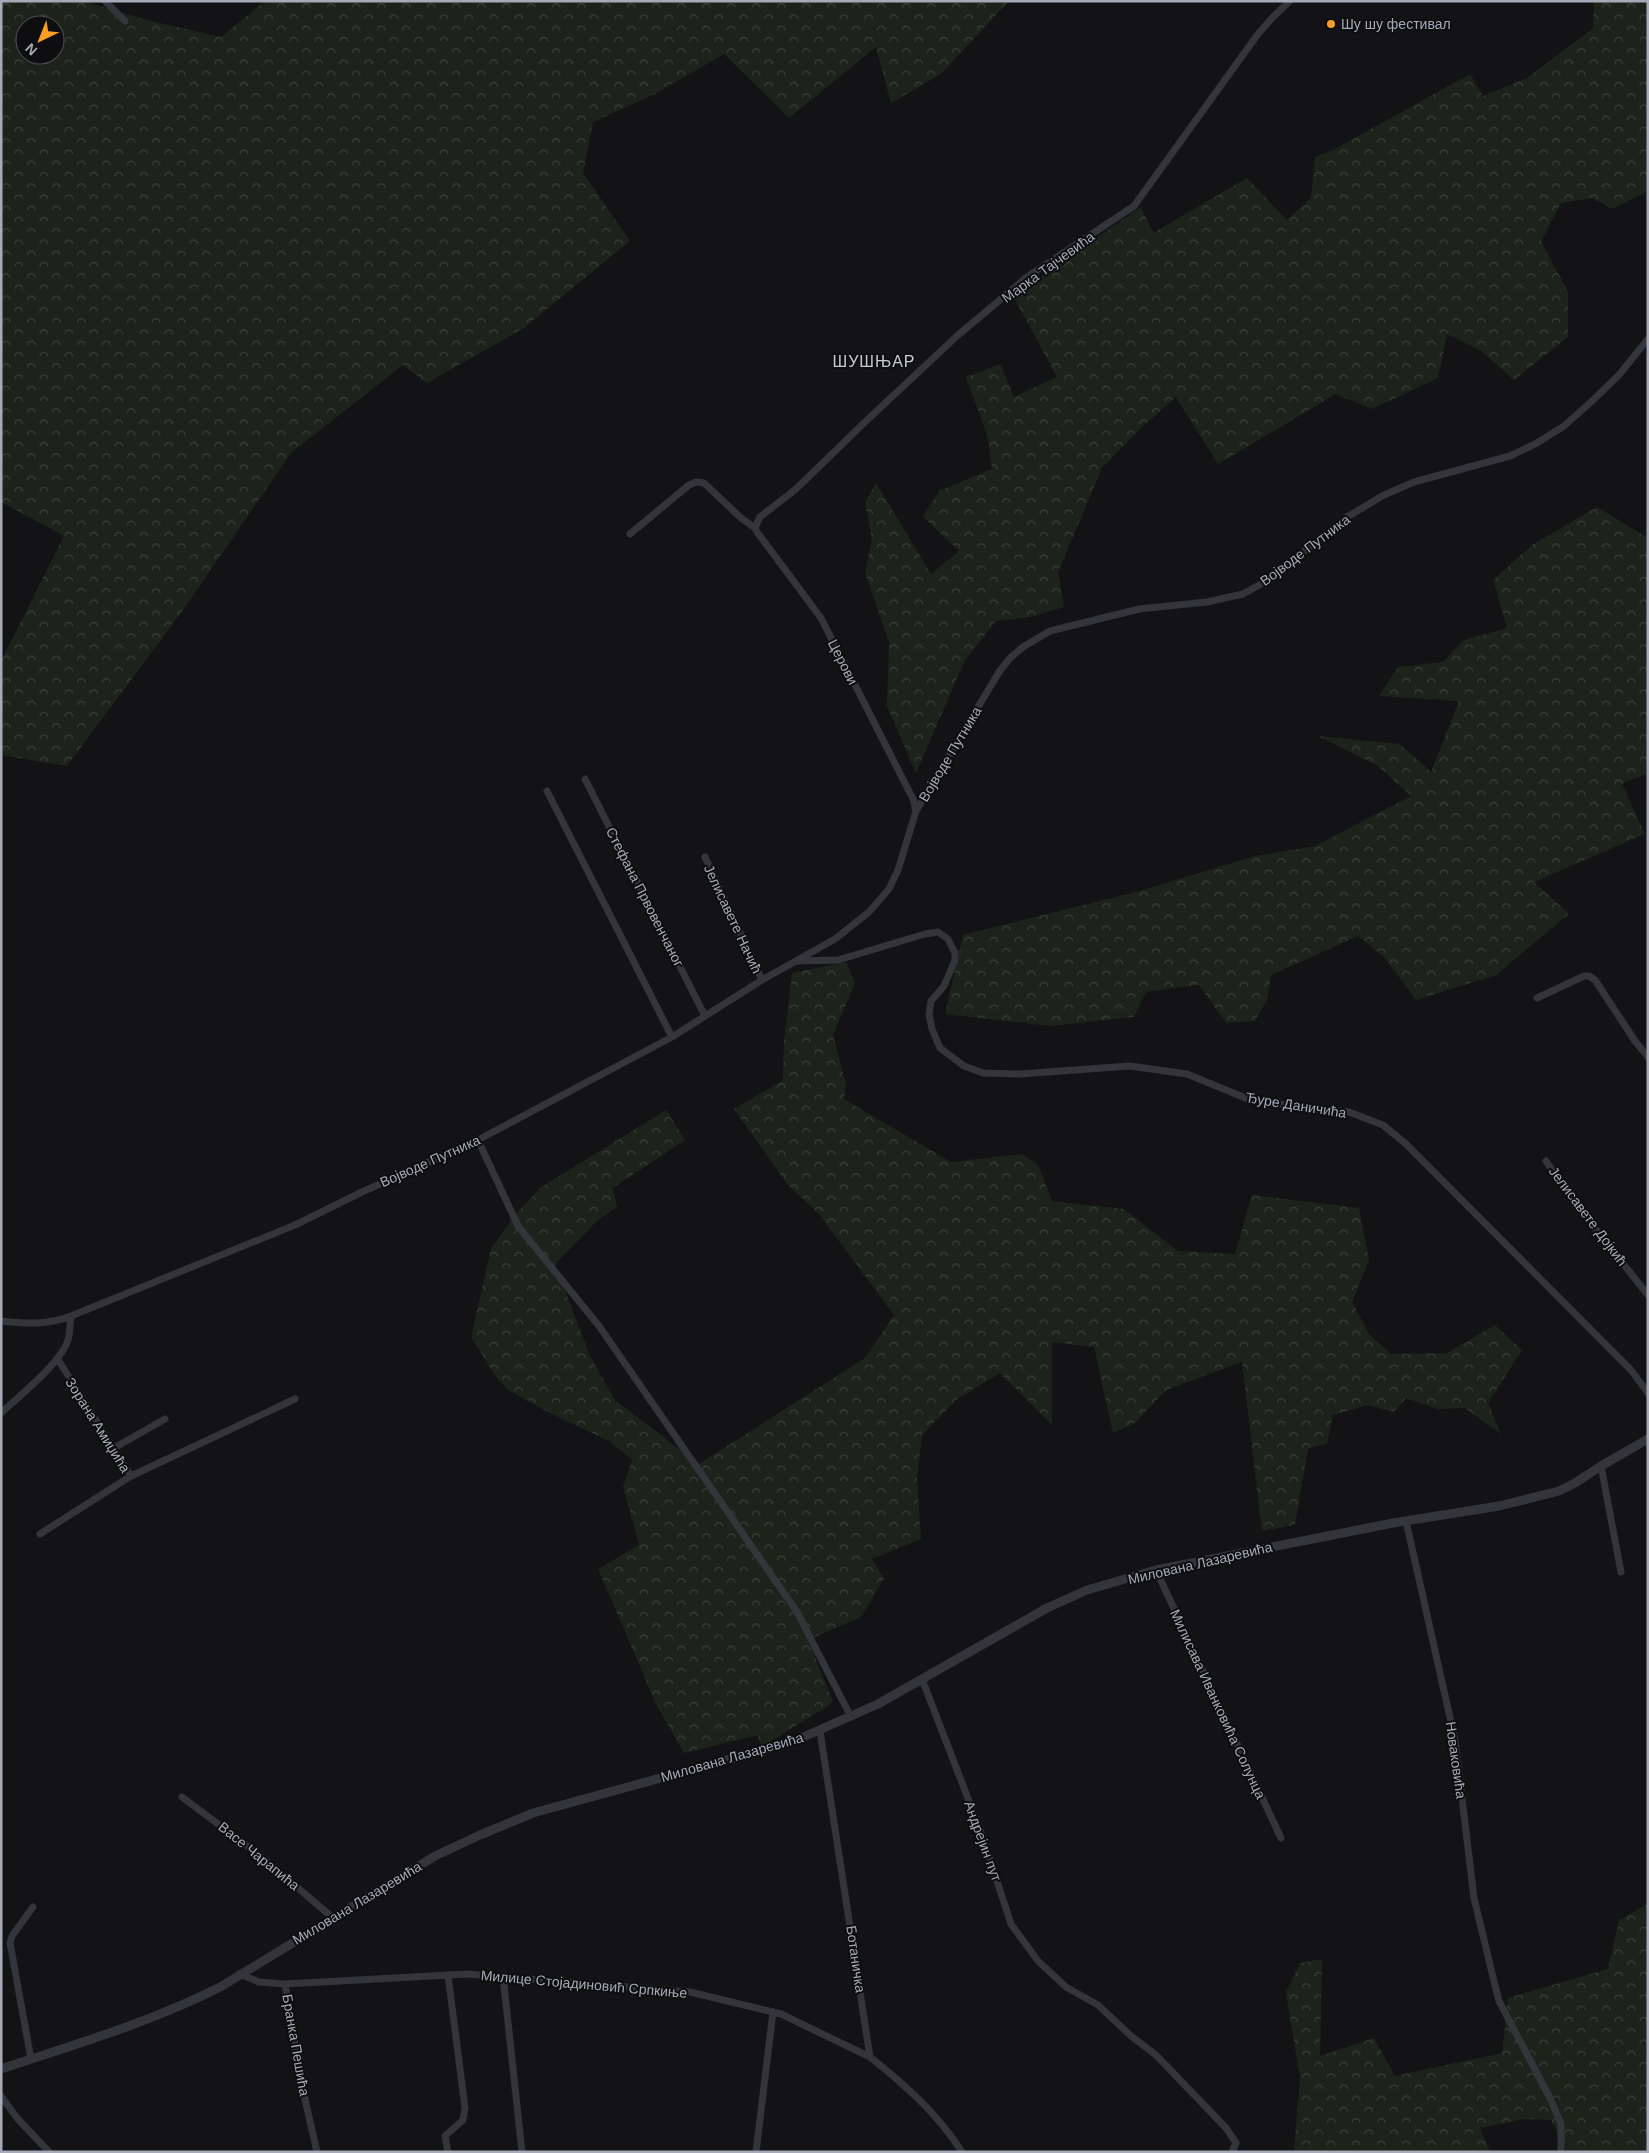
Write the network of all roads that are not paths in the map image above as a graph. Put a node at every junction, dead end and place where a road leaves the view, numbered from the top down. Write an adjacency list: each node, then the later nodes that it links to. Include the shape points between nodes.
1 (105, 1): 3 (street)
2 (1290, 1): 5 (street, Марка Тајчевића, via 1258,34 1134,206 1027,277 958,336 796,489 760,517)
3 (125, 21)
4 (1648, 339): 9 (street, Војводе Путника, via 1619,375 1564,426 1510,456 1414,482 1384,495 1347,517 1270,579 1243,594 1207,602 1139,609 1050,631 1023,647 1000,672)
5 (755, 528): 6 (street, Церови, via 708,485 696,482 688,485); 9 (street, Церови, via 821,618 913,798)
6 (630, 534)
7 (586, 779): 14 (street, Стефана Првовенчаног)
8 (548, 791): 15 (street)
9 (916, 811): 11 (street, Војводе Путника, via 898,870 889,888 869,912 835,939)
10 (705, 857): 12 (street, Јелисавете Начић)
11 (796, 961): 12 (street, Војводе Путника); 23 (street, Ђуре Даничића, via 838,960 938,932 948,939 955,960 944,986 931,1001 929,1014 940,1048 964,1066 983,1073 1020,1074 1130,1066 1188,1074 1248,1099 1349,1112 1383,1125 1406,1144 1631,1370)
12 (762, 980): 14 (street, Војводе Путника)
13 (1537, 998): 16 (street, via 1589,976)
14 (705, 1016): 15 (street, Војводе Путника)
15 (672, 1036): 17 (street, Војводе Путника)
16 (1648, 1057)
17 (478, 1140): 20 (street, Војводе Путника, via 295,1225); 36 (street, via 518,1226 599,1326 797,1612)
18 (1546, 1161): 19 (street, Јелисавете Дојкић)
19 (1648, 1295)
20 (71, 1316): 21 (street, Војводе Путника, via 55,1322); 22 (street, via 67,1342)
21 (1, 1321)
22 (57, 1358): 25 (street); 28 (street, Зорана Амиџића)
23 (1648, 1393)
24 (295, 1398): 30 (street)
25 (1, 1413)
26 (165, 1419): 28 (street)
27 (1648, 1439): 29 (street, Милована Лазаревића)
28 (114, 1448): 30 (street, Зорана Амиџића)
29 (1601, 1466): 31 (street, Милована Лазаревића, via 1559,1491 1499,1506); 34 (street)
30 (131, 1476): 32 (street, Зорана Амиџића)
31 (1406, 1521): 33 (street, Милована Лазаревића); 58 (street, Новаковића, via 1456,1740 1474,1898 1499,2001 1561,2124)
32 (40, 1534)
33 (1156, 1570): 35 (street, Милована Лазаревића, via 1063,1600); 39 (street, Милисава Иванковића Солунца)
34 (1621, 1572)
35 (922, 1679): 36 (street, Милована Лазаревића); 57 (street, Андрејин пут, via 981,1832 1011,1924 1038,1961 1066,1987 1098,2005 1156,2055 1226,2128 1236,2143)
36 (851, 1717): 37 (street, Милована Лазаревића)
37 (820, 1730): 41 (street, Милована Лазаревића, via 761,1752 533,1813 435,1856); 47 (street, Ботаничка)
38 (182, 1797): 41 (street, Васе Чарапића, via 256,1852)
39 (1281, 1838)
40 (33, 1907): 48 (street, via 10,1943)
41 (333, 1918): 42 (street, Милована Лазаревића)
42 (240, 1974): 45 (street, Бранка Пешића, via 259,1982); 48 (street, Милована Лазаревића, via 188,2003 118,2031)
43 (448, 1975): 44 (street, Милице Стојадиновић Српкиње); 45 (street, Милице Стојадиновић Српкиње); 53 (street, via 465,2108 463,2120 446,2136)
44 (503, 1976): 46 (street, Милице Стојадиновић Српкиње, via 690,1992); 54 (street)
45 (285, 1984): 52 (street, Бранка Пешића)
46 (773, 2012): 47 (street, Милице Стојадиновић Српкиње); 55 (street)
47 (870, 2058): 56 (street, via 905,2086 947,2128)
48 (31, 2059): 49 (street, Милована Лазаревића)
49 (1, 2068)
50 (1, 2096): 51 (street)
51 (49, 2152)
52 (317, 2152)
53 (448, 2152)
54 (522, 2152)
55 (756, 2152)
56 (962, 2152)
57 (1232, 2152)
58 (1561, 2152)

